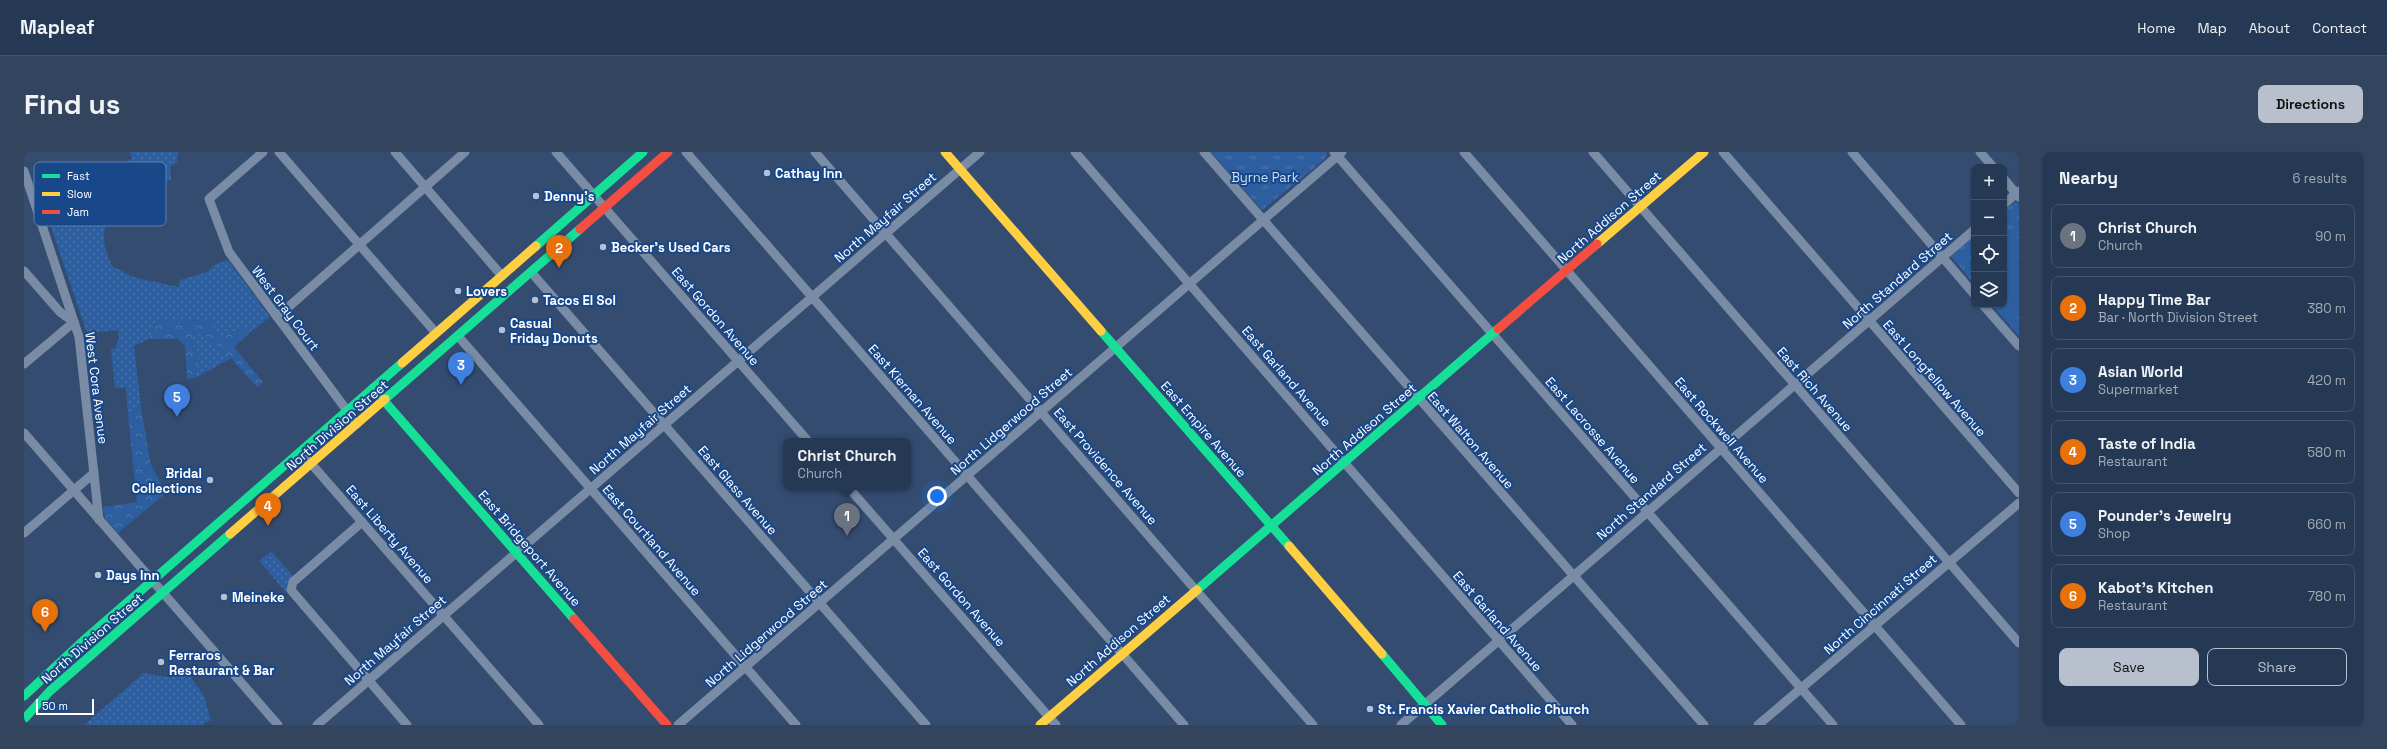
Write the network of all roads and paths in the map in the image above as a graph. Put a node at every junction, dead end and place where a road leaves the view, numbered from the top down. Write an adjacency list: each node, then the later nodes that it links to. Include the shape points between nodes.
1 (263, 152): 48 (street, West Gray Court, via 209,200 229,252)
2 (279, 152): 38 (street)
3 (395, 152): 26 (street)
4 (465, 152): 26 (street)
5 (556, 152): 28 (street, East Gordon Avenue)
6 (643, 152): 28 (street, North Division Street)
7 (668, 152): 31 (street, North Division Street)
8 (686, 152): 46 (street, East Kiernan Avenue)
9 (815, 152): 37 (street, East Providence Avenue)
10 (945, 152): 22 (street, East Empire Avenue)
11 (980, 152): 22 (street, North Mayfair Street)
12 (1075, 152): 44 (street, East Garland Avenue)
13 (1204, 152): 33 (street, East Walton Avenue)
14 (1464, 152): 40 (street, East Rockwell Avenue)
15 (1593, 152): 30 (street, East Rich Avenue)
16 (1704, 152): 30 (street, North Addison Street)
17 (1722, 152): 49 (street, East Longfellow Avenue)
18 (1852, 152): 39 (street)
19 (1980, 152): 21 (street)
20 (1338, 153): 33 (street, North Lidgerwood Street); 53 (street, East Lacrosse Avenue)
21 (1990, 164)
22 (960, 169): 37 (street, North Mayfair Street); 56 (street, East Empire Avenue)
23 (24, 171): 25 (street, West Cora Avenue)
24 (2007, 183): 27 (street)
25 (26, 187): 32 (street, West Cora Avenue)
26 (425, 187): 38 (street); 43 (street)
27 (2018, 194): 29 (street)
28 (594, 195): 31 (street, East Gordon Avenue); 35 (street, North Division Street)
29 (2007, 202)
30 (1640, 207): 40 (street, North Addison Street); 59 (street, East Rich Avenue)
31 (605, 208): 42 (street, North Division Street); 57 (street, East Gordon Avenue)
32 (34, 210)
33 (1263, 220): 44 (street, North Lidgerwood Street); 61 (street, East Walton Avenue)
34 (40, 226): 50 (street, West Cora Avenue)
35 (552, 232): 42 (street, via 550,242 527,263); 43 (street, North Division Street)
36 (1971, 233): 39 (street, North Standard Street)
37 (887, 234): 46 (street, North Mayfair Street); 63 (street, East Providence Avenue)
38 (359, 244): 48 (street); 52 (street)
39 (1942, 258): 45 (street); 49 (street, North Standard Street)
40 (1567, 270): 53 (street, North Addison Street); 69 (street, East Rockwell Avenue)
41 (24, 271): 50 (street, via 60,312)
42 (530, 272): 51 (street, North Division Street); 66 (street, East Glass Avenue)
43 (502, 276): 51 (street, via 502,286 470,315); 52 (street, North Division Street)
44 (1190, 283): 56 (street, North Lidgerwood Street); 71 (street, East Garland Avenue)
45 (1971, 291)
46 (812, 298): 57 (street, North Mayfair Street); 74 (street, East Kiernan Avenue)
47 (1986, 308): 55 (street)
48 (277, 317): 64 (street, West Gray Court)
49 (1868, 321): 59 (street, North Standard Street); 78 (street, East Longfellow Avenue)
50 (74, 322): 58 (street); 73 (street, West Cora Avenue, via 79,337)
51 (473, 323): 54 (street, North Division Street)
52 (436, 333): 60 (street, North Division Street)
53 (1493, 335): 61 (street, North Addison Street); 80 (street, East Lacrosse Avenue)
54 (458, 336): 62 (street, North Division Street); 75 (street, East Courtland Avenue)
55 (2019, 346)
56 (1116, 348): 63 (street, North Lidgerwood Street); 83 (street, East Empire Avenue)
57 (739, 362): 66 (street, North Mayfair Street); 68 (street, East Gordon Avenue)
58 (24, 364)
59 (1794, 385): 69 (street, North Standard Street); 87 (street, East Rich Avenue)
60 (374, 388): 62 (street, East Bridgeport Avenue); 64 (street, North Division Street)
61 (1418, 399): 71 (street, North Addison Street); 88 (street, East Walton Avenue)
62 (384, 401): 65 (street, North Division Street); 86 (street, East Bridgeport Avenue)
63 (1042, 411): 74 (street, North Lidgerwood Street); 90 (street, East Providence Avenue)
64 (347, 412): 65 (street, West Gray Court); 70 (street, North Division Street)
65 (357, 424): 72 (street, North Division Street)
66 (664, 425): 75 (street, North Mayfair Street); 91 (street, East Glass Avenue)
67 (24, 433): 77 (street)
68 (805, 438)
69 (1721, 449): 80 (street, North Standard Street); 93 (street, East Rockwell Avenue)
70 (301, 452): 72 (street, East Liberty Avenue); 89 (street, North Division Street)
71 (1344, 462): 83 (street, North Addison Street); 94 (street, East Garland Avenue)
72 (311, 464): 82 (street, East Liberty Avenue); 89 (street, North Division Street)
73 (94, 473): 77 (street); 81 (street, West Cora Avenue)
74 (968, 475): 85 (street, North Lidgerwood Street); 96 (street, East Kiernan Avenue)
75 (590, 489): 86 (street, North Mayfair Street); 97 (street, East Courtland Avenue)
76 (851, 490): 85 (street, East Gordon Avenue)
77 (74, 491): 81 (street); 84 (street)
78 (2019, 493)
79 (2019, 503): 87 (street, North Cincinnati Street)
80 (1646, 512): 88 (street, North Standard Street); 99 (street, East Lacrosse Avenue)
81 (99, 520): 89 (street)
82 (362, 522): 92 (street, East Liberty Avenue); 98 (street, via 293,582 291,588 292,593)
83 (1271, 525): 90 (street, North Addison Street); 101 (street, East Empire Avenue)
84 (24, 533)
85 (894, 539): 91 (street, North Lidgerwood Street); 102 (street, East Gordon Avenue)
86 (517, 553): 92 (street, North Mayfair Street); 108 (street, East Bridgeport Avenue)
87 (1949, 562): 93 (street, North Cincinnati Street); 95 (street, East Rich Avenue)
88 (1572, 576): 94 (street, North Standard Street); 119 (street, East Walton Avenue)
89 (158, 587): 100 (street, North Division Street, via 83,641); 103 (street, North Division Street); 104 (street)
90 (1196, 590): 96 (street, North Addison Street); 115 (street, East Providence Avenue)
91 (820, 603): 97 (street, North Lidgerwood Street); 111 (street, East Glass Avenue)
92 (444, 615): 98 (street, North Mayfair Street); 107 (street, East Liberty Avenue)
93 (1874, 626): 99 (street, North Cincinnati Street); 122 (street, East Rockwell Avenue)
94 (1498, 640): 101 (street, North Standard Street); 118 (street, East Garland Avenue)
95 (2019, 643)
96 (1123, 653): 102 (street, North Addison Street); 114 (street, East Kiernan Avenue)
97 (746, 667): 109 (street, North Lidgerwood Street); 110 (street, East Courtland Avenue)
98 (368, 680): 105 (street, North Mayfair Street); 106 (street)
99 (1802, 689): 120 (street, North Cincinnati Street); 121 (street, East Lacrosse Avenue)
100 (24, 696)
101 (1424, 705): 116 (street, North Standard Street); 117 (street, East Empire Avenue)
102 (1049, 717): 112 (street, North Addison Street); 113 (street, East Gordon Avenue)
103 (24, 718)
104 (278, 725)
105 (317, 725)
106 (407, 725)
107 (539, 725)
108 (667, 725)
109 (678, 725)
110 (796, 725)
111 (926, 725)
112 (1040, 725)
113 (1056, 725)
114 (1184, 725)
115 (1313, 725)
116 (1401, 725)
117 (1442, 725)
118 (1572, 725)
119 (1704, 725)
120 (1758, 725)
121 (1833, 725)
122 (1961, 725)

